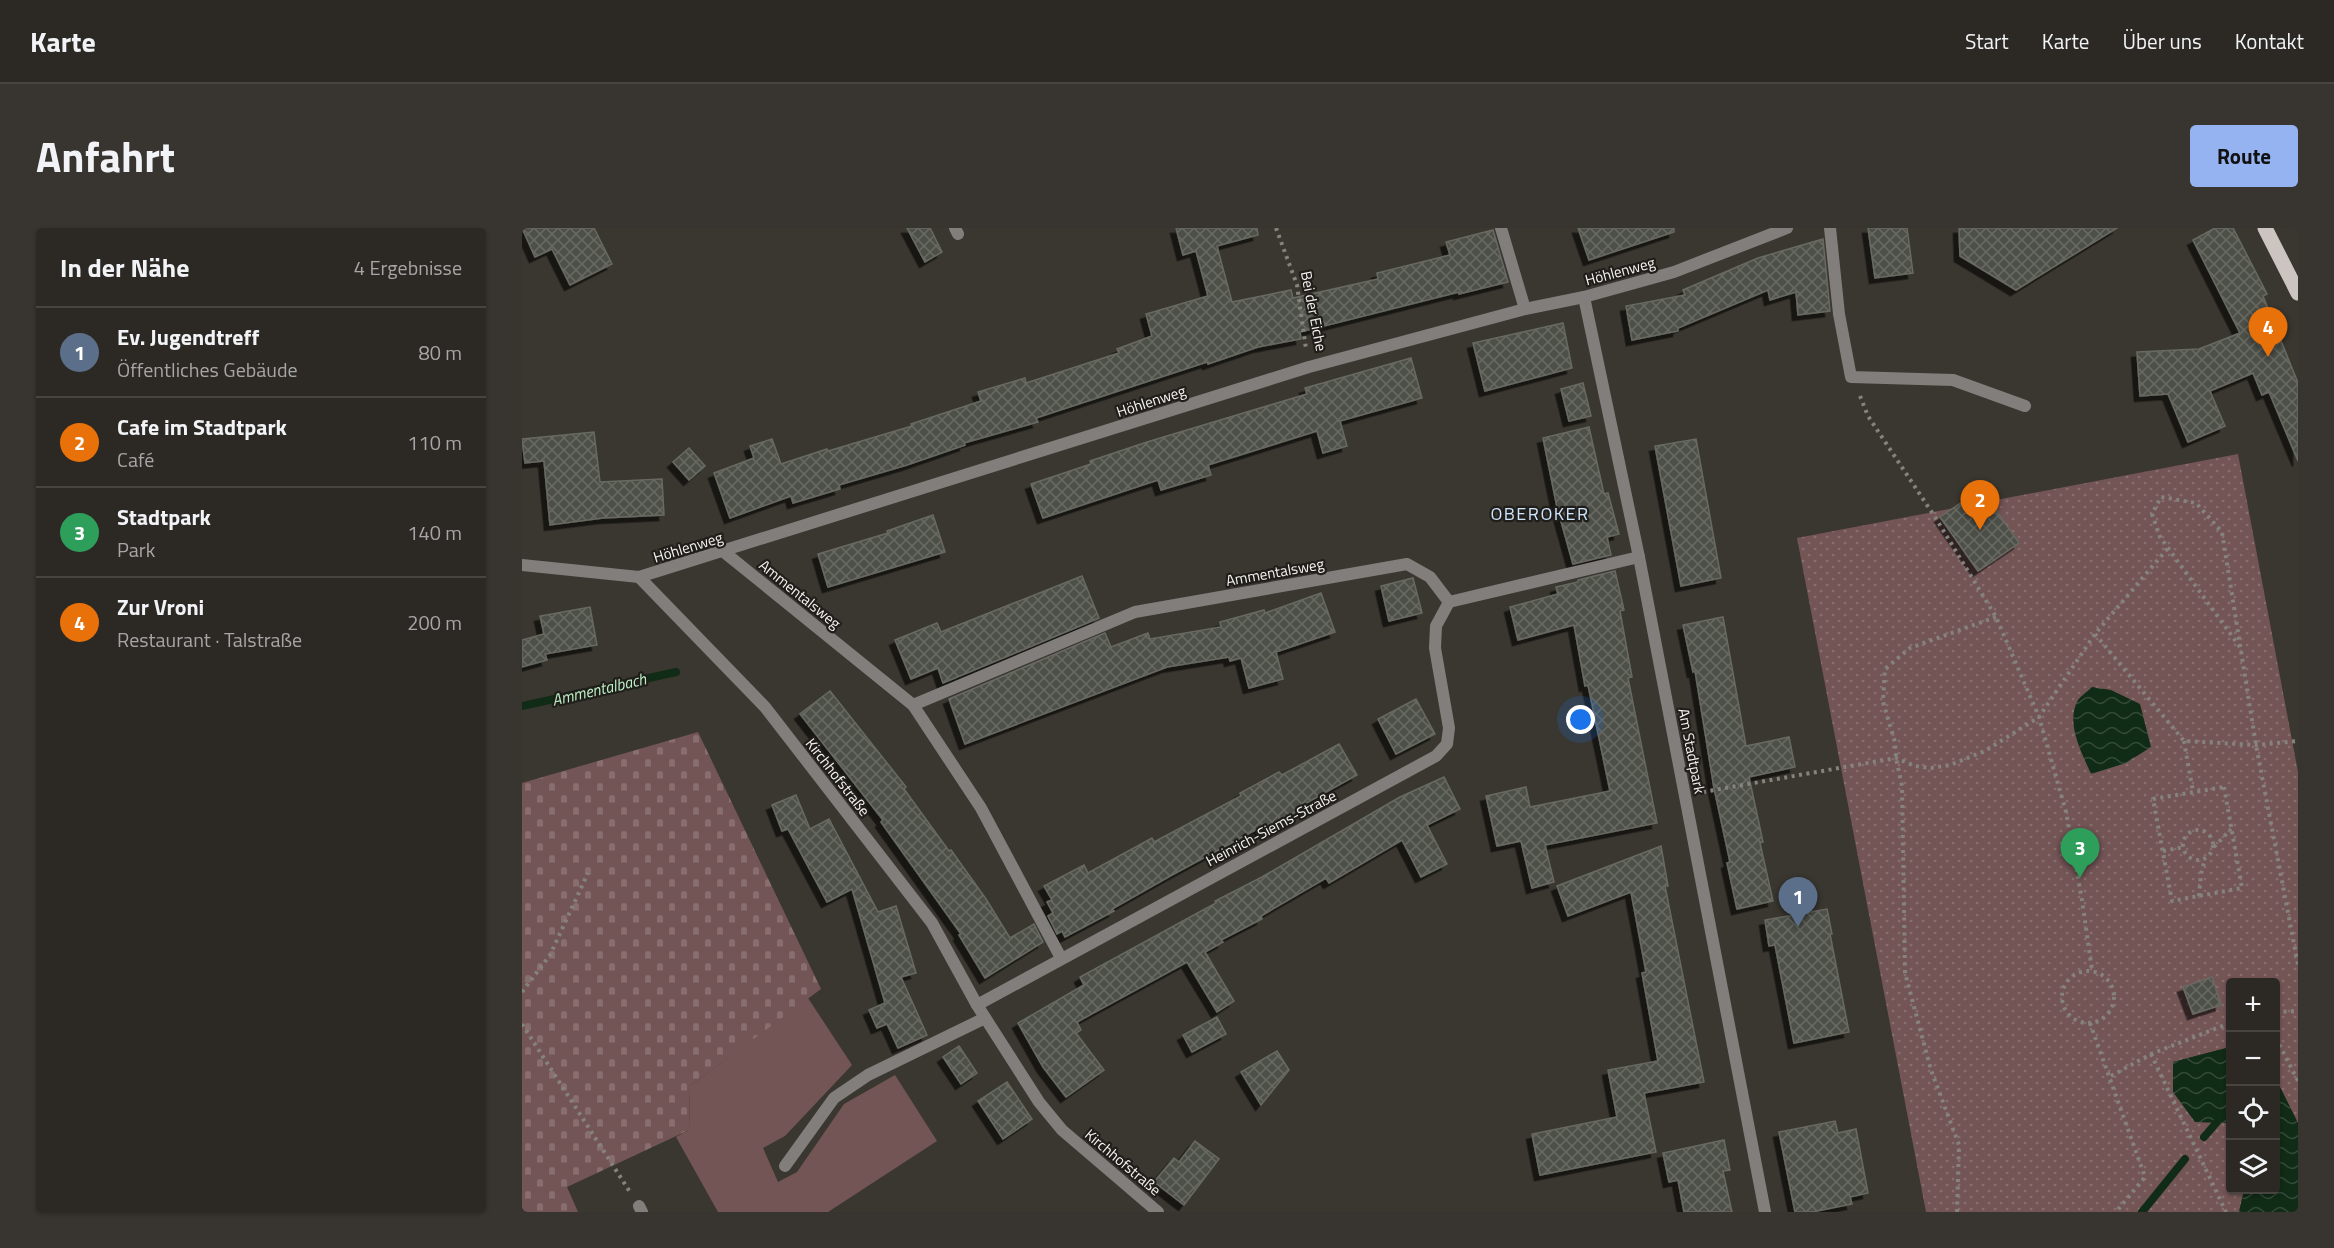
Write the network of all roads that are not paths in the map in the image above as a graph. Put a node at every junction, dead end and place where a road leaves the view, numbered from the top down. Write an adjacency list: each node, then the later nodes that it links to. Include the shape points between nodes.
1 (1501, 228): 7 (street)
2 (1787, 228): 6 (street, Höhlenweg, via 1674,272)
3 (1830, 228): 8 (street, via 1839,314 1851,376 1953,380)
4 (2265, 228): 5 (main road)
5 (2298, 293)
6 (1584, 297): 7 (street, Höhlenweg); 10 (street, Am Stadtpark)
7 (1525, 309): 9 (street, Höhlenweg, via 1309,367)
8 (2025, 406)
9 (724, 552): 12 (street, Höhlenweg); 14 (street, Ammentalsweg)
10 (1639, 557): 13 (street); 20 (street, Am Stadtpark)
11 (522, 565): 12 (street, Höhlenweg)
12 (639, 577): 16 (street, Kirchhofstraße, via 765,707 932,923)
13 (1449, 602): 14 (street, Ammentalsweg, via 1430,577 1407,564 1135,612); 15 (street, Heinrich-Siems-Straße, via 1437,626 1435,648 1449,728 1447,744 1436,756)
14 (914, 705): 15 (street, Ammentalsweg, via 981,808)
15 (1061, 958): 16 (street, Heinrich-Siems-Straße)
16 (977, 1005): 17 (street, Kirchhofstraße)
17 (985, 1018): 18 (street, via 868,1075 834,1098); 19 (street, Kirchhofstraße, via 1039,1102 1062,1130)
18 (785, 1166)
19 (1158, 1212)
20 (1765, 1212)

